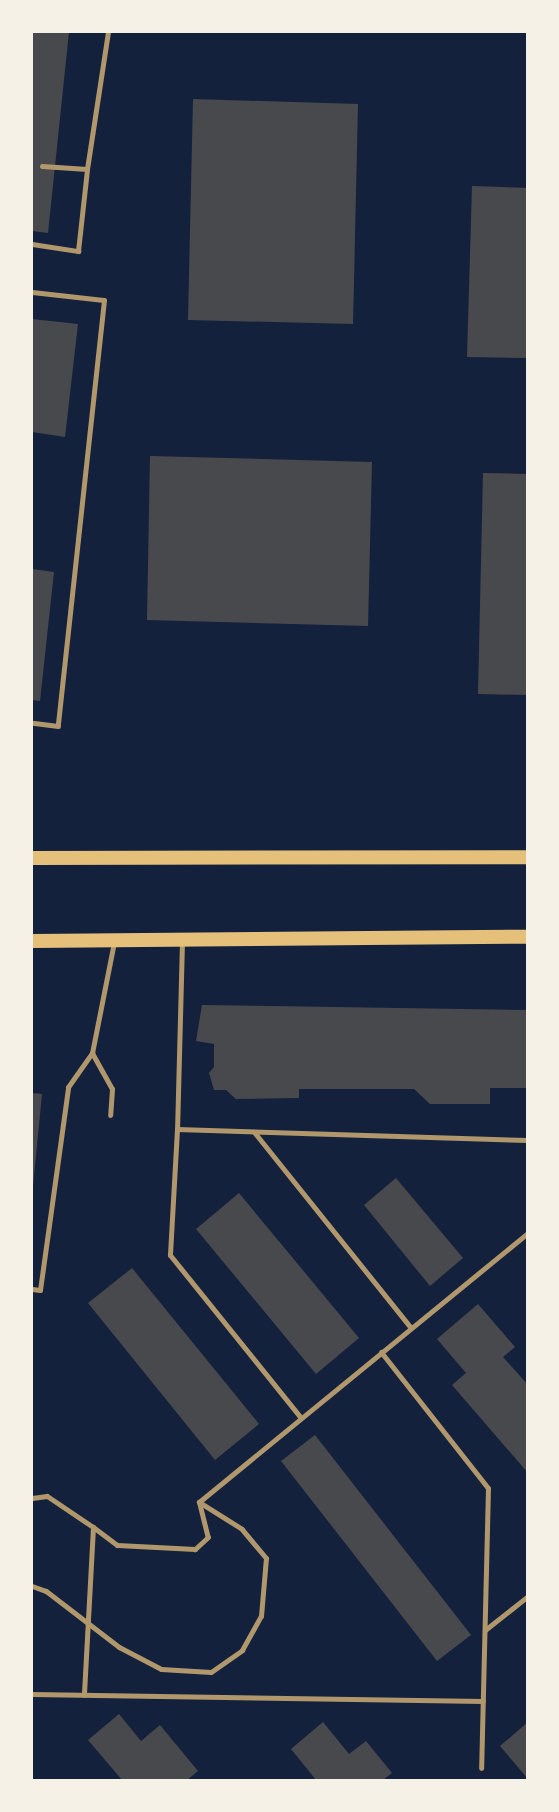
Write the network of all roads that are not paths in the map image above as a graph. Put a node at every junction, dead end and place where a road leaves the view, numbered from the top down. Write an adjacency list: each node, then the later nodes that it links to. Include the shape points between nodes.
1 (108, 32): 3 (lane)
2 (42, 166): 3 (lane)
3 (88, 169): 4 (lane, via 78,251)
4 (32, 244)
5 (32, 292): 6 (lane, via 104,300 58,726)
6 (32, 723)
7 (527, 857): 8 (main road)
8 (32, 858)
9 (527, 937): 10 (main road)
10 (182, 940): 12 (main road); 15 (lane)
11 (32, 941): 12 (main road)
12 (114, 941): 13 (lane)
13 (92, 1053): 14 (lane, via 112,1088); 19 (lane, via 68,1087 40,1290)
14 (110, 1115)
15 (177, 1129): 16 (lane); 22 (lane, via 170,1255)
16 (254, 1132): 17 (lane); 20 (lane)
17 (527, 1140)
18 (527, 1233): 20 (lane)
19 (32, 1289)
20 (411, 1328): 21 (lane)
21 (381, 1352): 22 (lane); 29 (lane, via 488,1488)
22 (301, 1418): 24 (lane)
23 (32, 1498): 25 (lane, via 47,1496)
24 (199, 1502): 25 (lane, via 208,1537 195,1549 117,1545); 28 (lane, via 242,1529 266,1558 261,1616 242,1650 211,1672 161,1670)
25 (93, 1527): 28 (lane)
26 (32, 1586): 28 (lane, via 46,1591)
27 (527, 1595): 29 (lane)
28 (88, 1625): 31 (lane)
29 (485, 1630): 32 (lane)
30 (32, 1694): 31 (lane)
31 (84, 1695): 32 (lane)
32 (483, 1701): 33 (lane)
33 (481, 1769)

